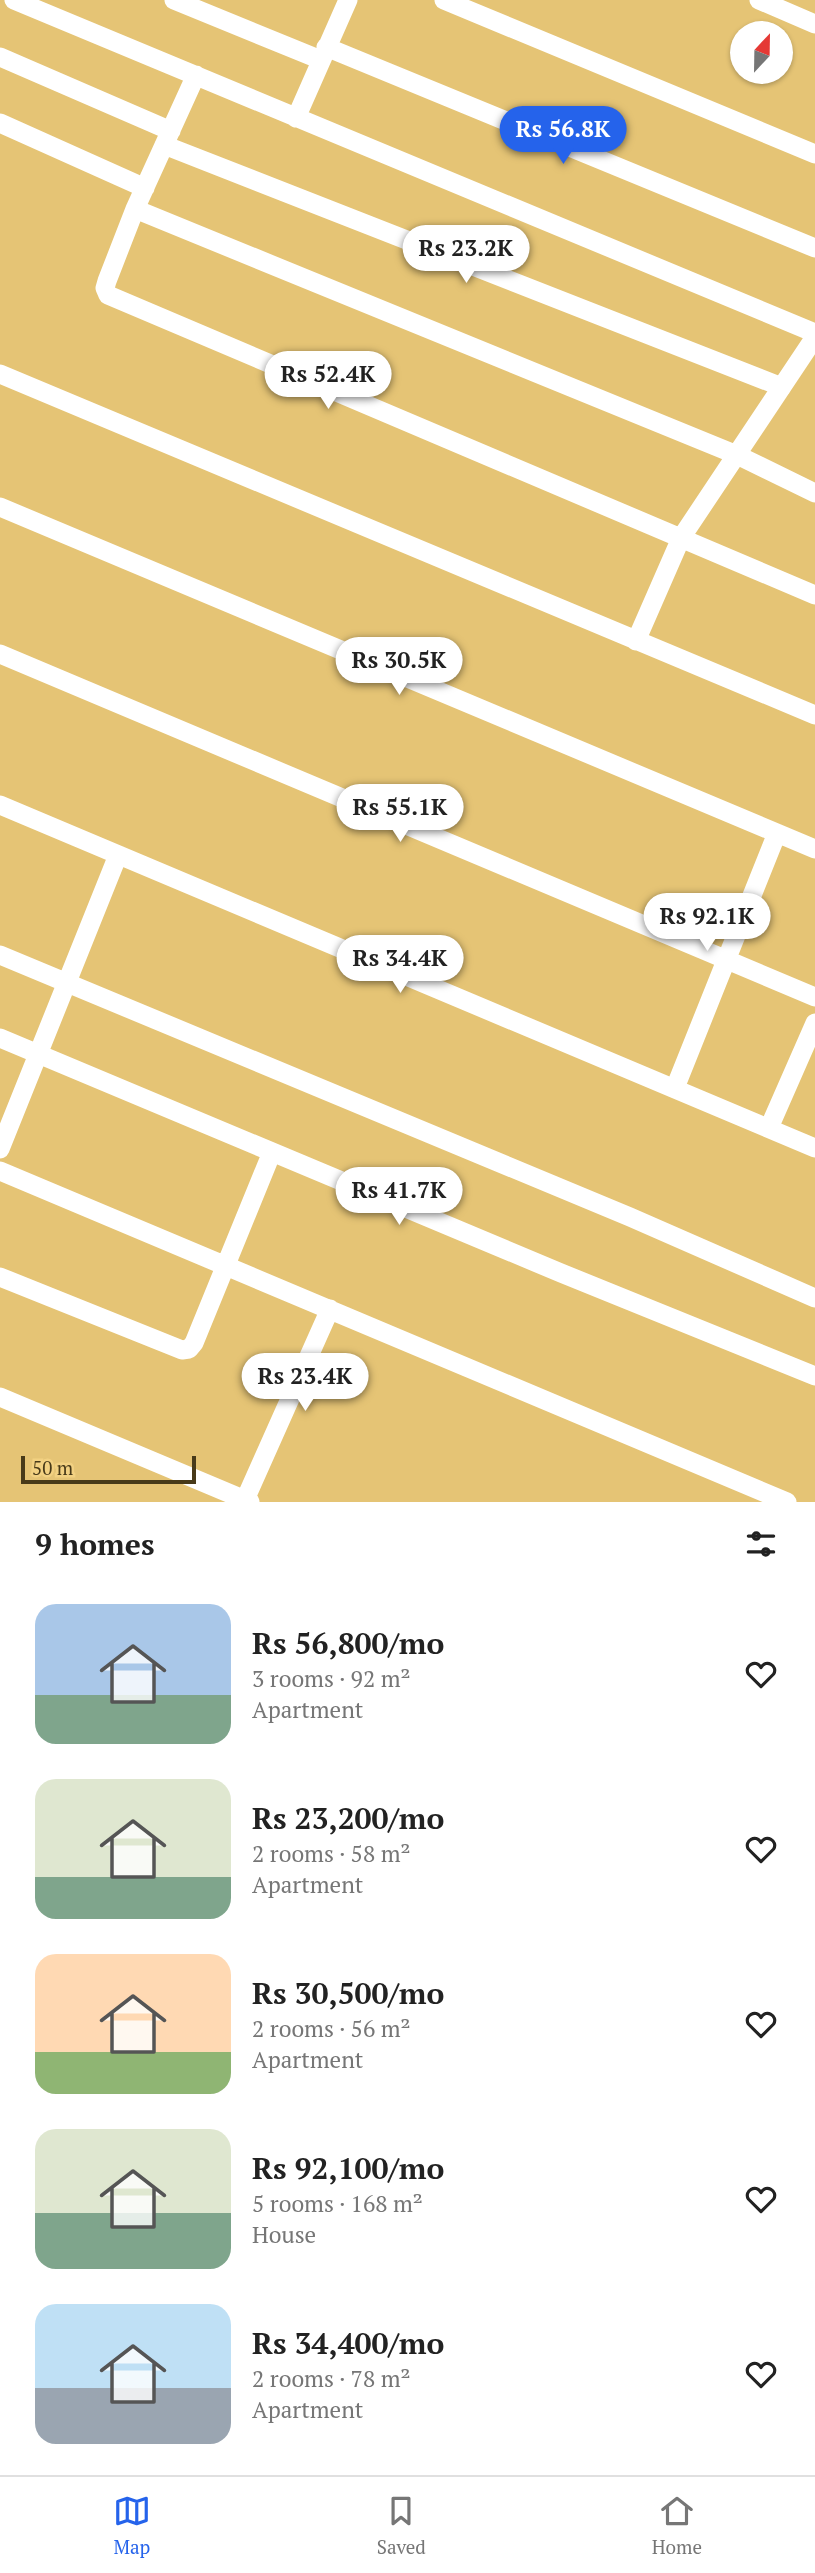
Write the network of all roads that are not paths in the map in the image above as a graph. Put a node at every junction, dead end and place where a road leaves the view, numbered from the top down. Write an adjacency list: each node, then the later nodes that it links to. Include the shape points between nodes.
1 (3, 0): 7 (street)
2 (14, 0): 11 (street)
3 (174, 0): 9 (street)
4 (348, 0): 9 (street)
5 (443, 0): 15 (street)
6 (759, 0): 8 (street)
7 (0, 6)
8 (815, 24)
9 (323, 53): 12 (street); 18 (street)
10 (0, 57): 14 (street)
11 (196, 75): 12 (street); 14 (street)
12 (296, 118): 19 (street)
13 (0, 123): 16 (street)
14 (167, 138): 16 (street); 21 (street)
15 (815, 154)
16 (145, 188): 17 (street)
17 (135, 209): 22 (street); 25 (street, via 107,281 108,295)
18 (815, 248)
19 (815, 335): 21 (street)
20 (0, 374): 27 (street)
21 (782, 387): 22 (street)
22 (737, 455): 23 (street); 25 (street)
23 (813, 490)
24 (0, 507): 31 (street)
25 (681, 538): 26 (street); 27 (street)
26 (815, 595)
27 (636, 641): 29 (street)
28 (0, 654): 35 (street)
29 (815, 715)
30 (0, 805): 33 (street)
31 (778, 833): 32 (street); 35 (street)
32 (815, 849)
33 (118, 855): 36 (street); 41 (street)
34 (0, 955): 36 (street)
35 (726, 960): 37 (street); 41 (street)
36 (67, 983): 40 (street); 49 (street)
37 (815, 998)
38 (815, 1023): 42 (street)
39 (0, 1038): 40 (street)
40 (37, 1054): 44 (street); 45 (street)
41 (675, 1088): 42 (street)
42 (769, 1128): 43 (street)
43 (815, 1148)
44 (0, 1149)
45 (272, 1152): 47 (street); 51 (street)
46 (0, 1171): 47 (street)
47 (224, 1265): 48 (street, via 194,1343 182,1350); 50 (street)
48 (0, 1277)
49 (815, 1298)
50 (330, 1309): 53 (street); 54 (street)
51 (815, 1376)
52 (0, 1398): 53 (street)
53 (247, 1501)
54 (787, 1502)

